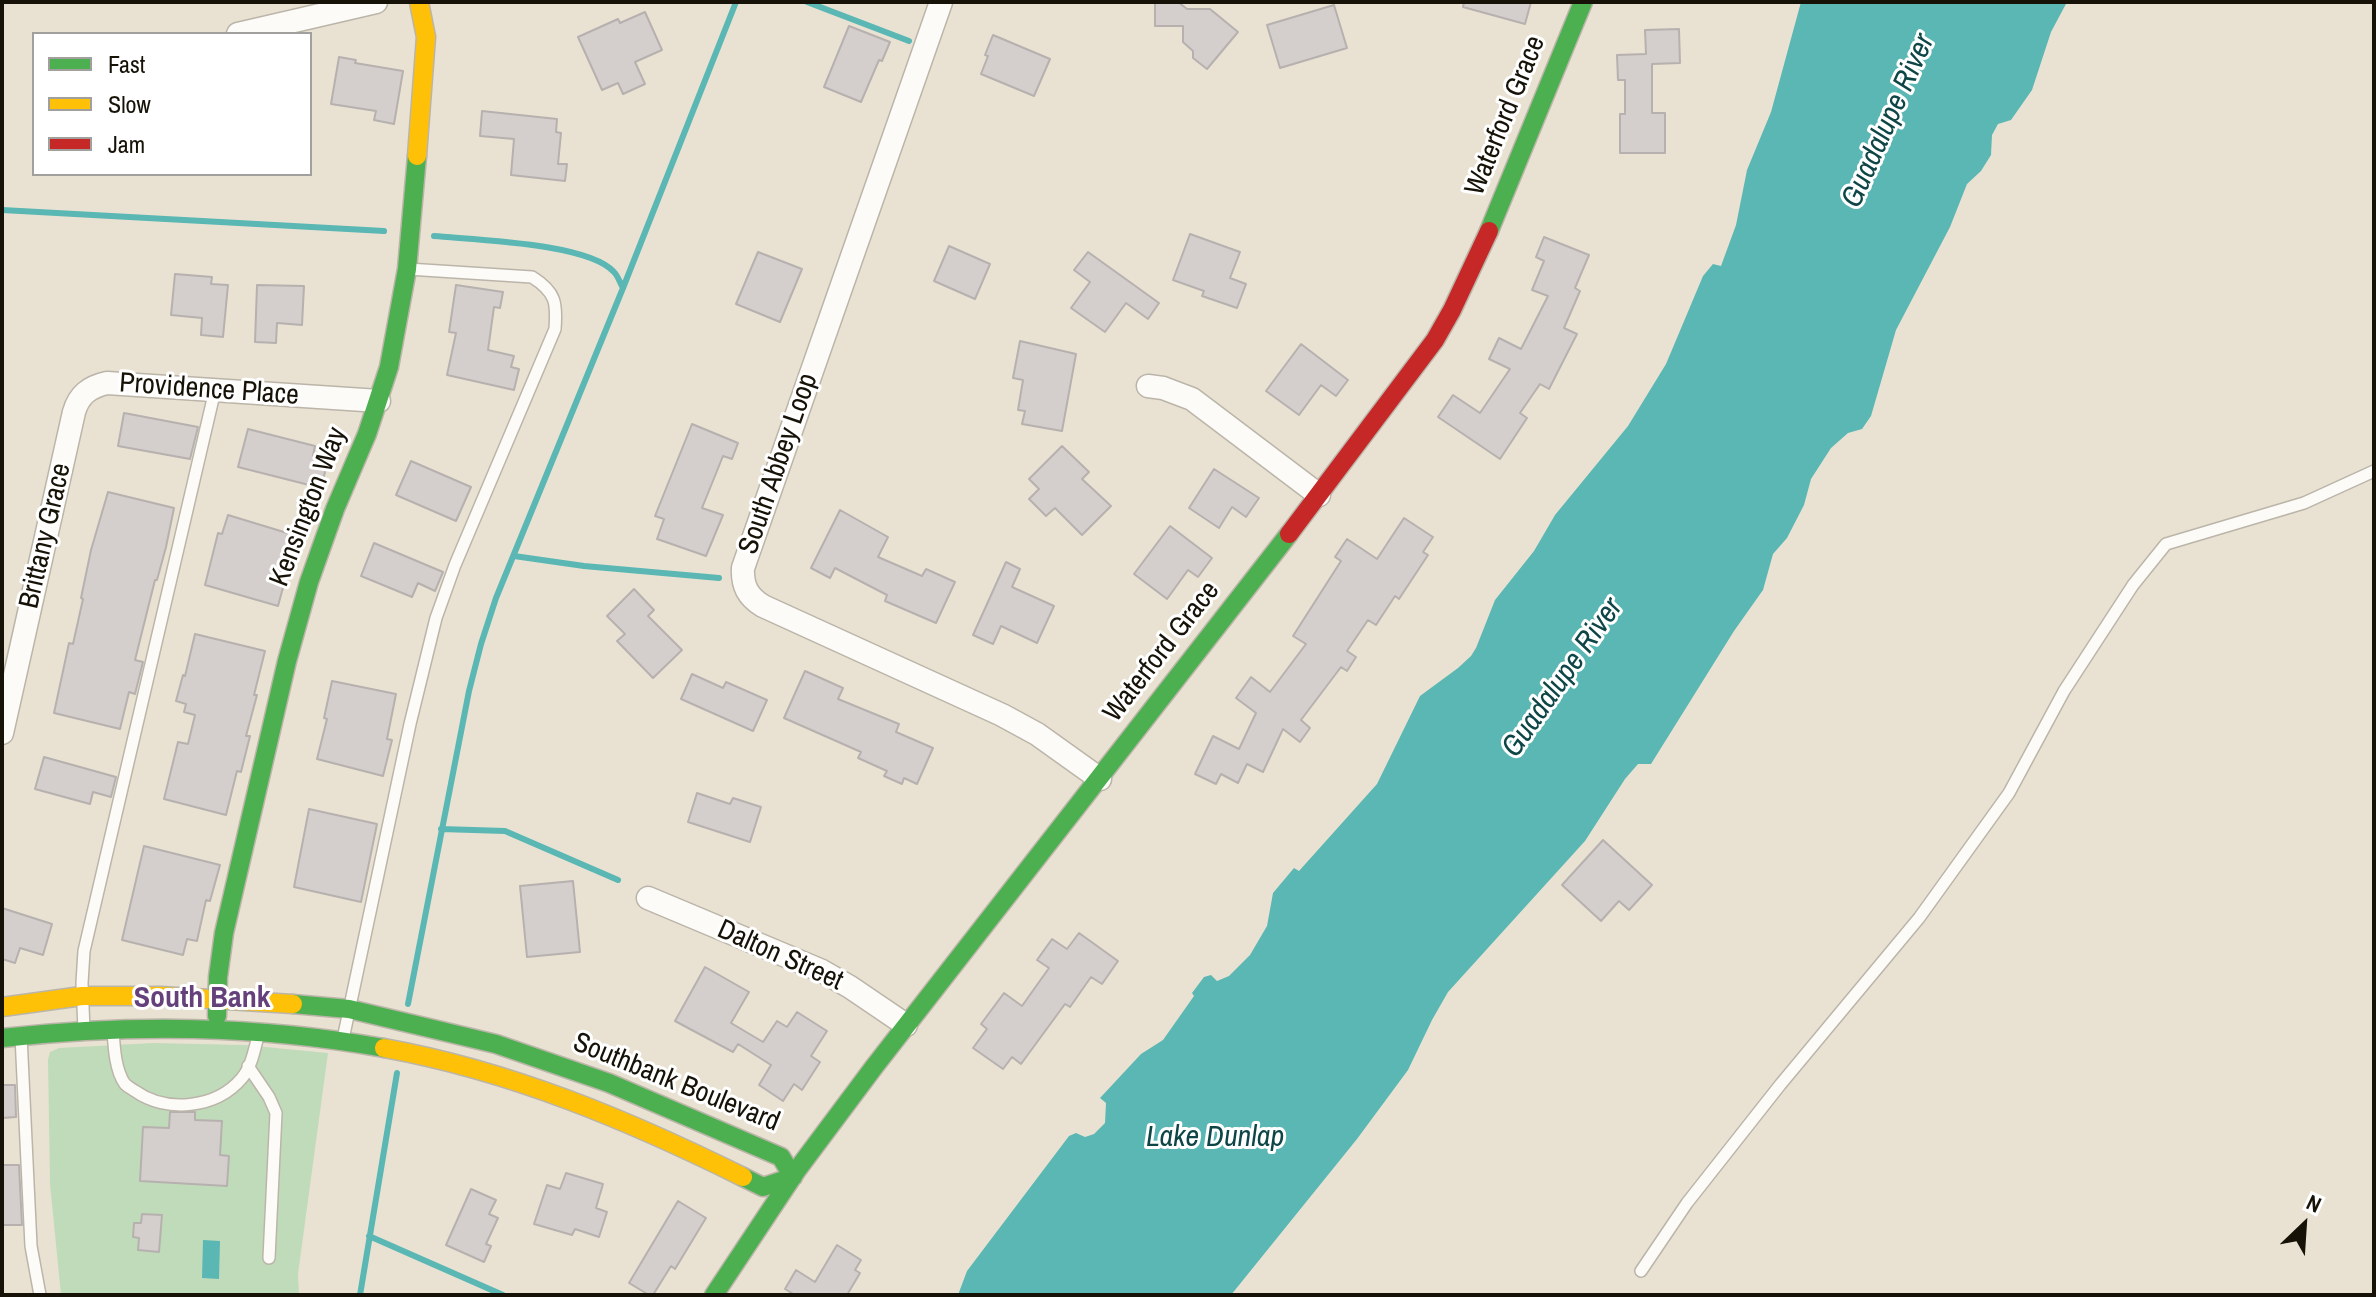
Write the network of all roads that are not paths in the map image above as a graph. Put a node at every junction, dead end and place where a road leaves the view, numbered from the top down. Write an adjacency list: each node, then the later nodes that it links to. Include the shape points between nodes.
1 (376, 2): 5 (street)
2 (419, 2): 6 (street, Kensington Way, via 426,37)
3 (941, 2): 14 (street, South Abbey Loop, via 743,568 743,583 763,606 1002,715)
4 (1583, 2): 12 (street, Waterford Grace, via 1452,310)
5 (247, 32)
6 (407, 269): 10 (street, Kensington Way); 20 (lane, via 532,277 554,296 555,329 436,618)
7 (1148, 386): 12 (street, via 1192,399)
8 (88, 389): 9 (street, Providence Place, via 107,383); 13 (street, Brittany Grace, via 74,412)
9 (215, 390): 10 (street, Providence Place); 16 (lane, via 84,951)
10 (379, 401): 17 (street, Kensington Way, via 321,546 298,620 224,933)
11 (2374, 471): 32 (lane, via 2304,503 2166,544 2133,585 2064,691 2009,793 1946,881 1687,1203)
12 (1319, 495): 14 (street, Waterford Grace)
13 (2, 733)
14 (1100, 779): 21 (street, Waterford Grace)
15 (648, 898): 21 (street, Dalton Street, via 822,971)
16 (82, 996): 17 (street, Southbank Boulevard); 19 (street, Southbank Boulevard); 24 (lane)
17 (217, 997): 18 (street, Southbank Boulevard); 22 (street, Kensington Way)
18 (261, 1001): 20 (street, Southbank Boulevard); 25 (lane)
19 (2, 1007)
20 (349, 1009): 28 (lane); 30 (street, Southbank Boulevard, via 496,1044 609,1083 781,1157)
21 (906, 1025): 30 (street, Waterford Grace)
22 (216, 1029): 23 (street, Southbank Boulevard); 25 (street, Southbank Boulevard)
23 (113, 1030): 24 (street, Southbank Boulevard); 29 (lane, via 114,1055 125,1084 163,1105 203,1102 242,1078)
24 (84, 1031): 26 (street, Southbank Boulevard)
25 (259, 1031): 28 (street, Southbank Boulevard); 29 (lane)
26 (21, 1036): 27 (street, Southbank Boulevard); 33 (lane, via 31,1246)
27 (2, 1038)
28 (343, 1040): 30 (street, Southbank Boulevard, via 542,1089 763,1187)
29 (248, 1066): 31 (lane, via 276,1113)
30 (793, 1177): 34 (street, Waterford Grace)
31 (269, 1258)
32 (1641, 1271)
33 (40, 1295)
34 (714, 1295)

